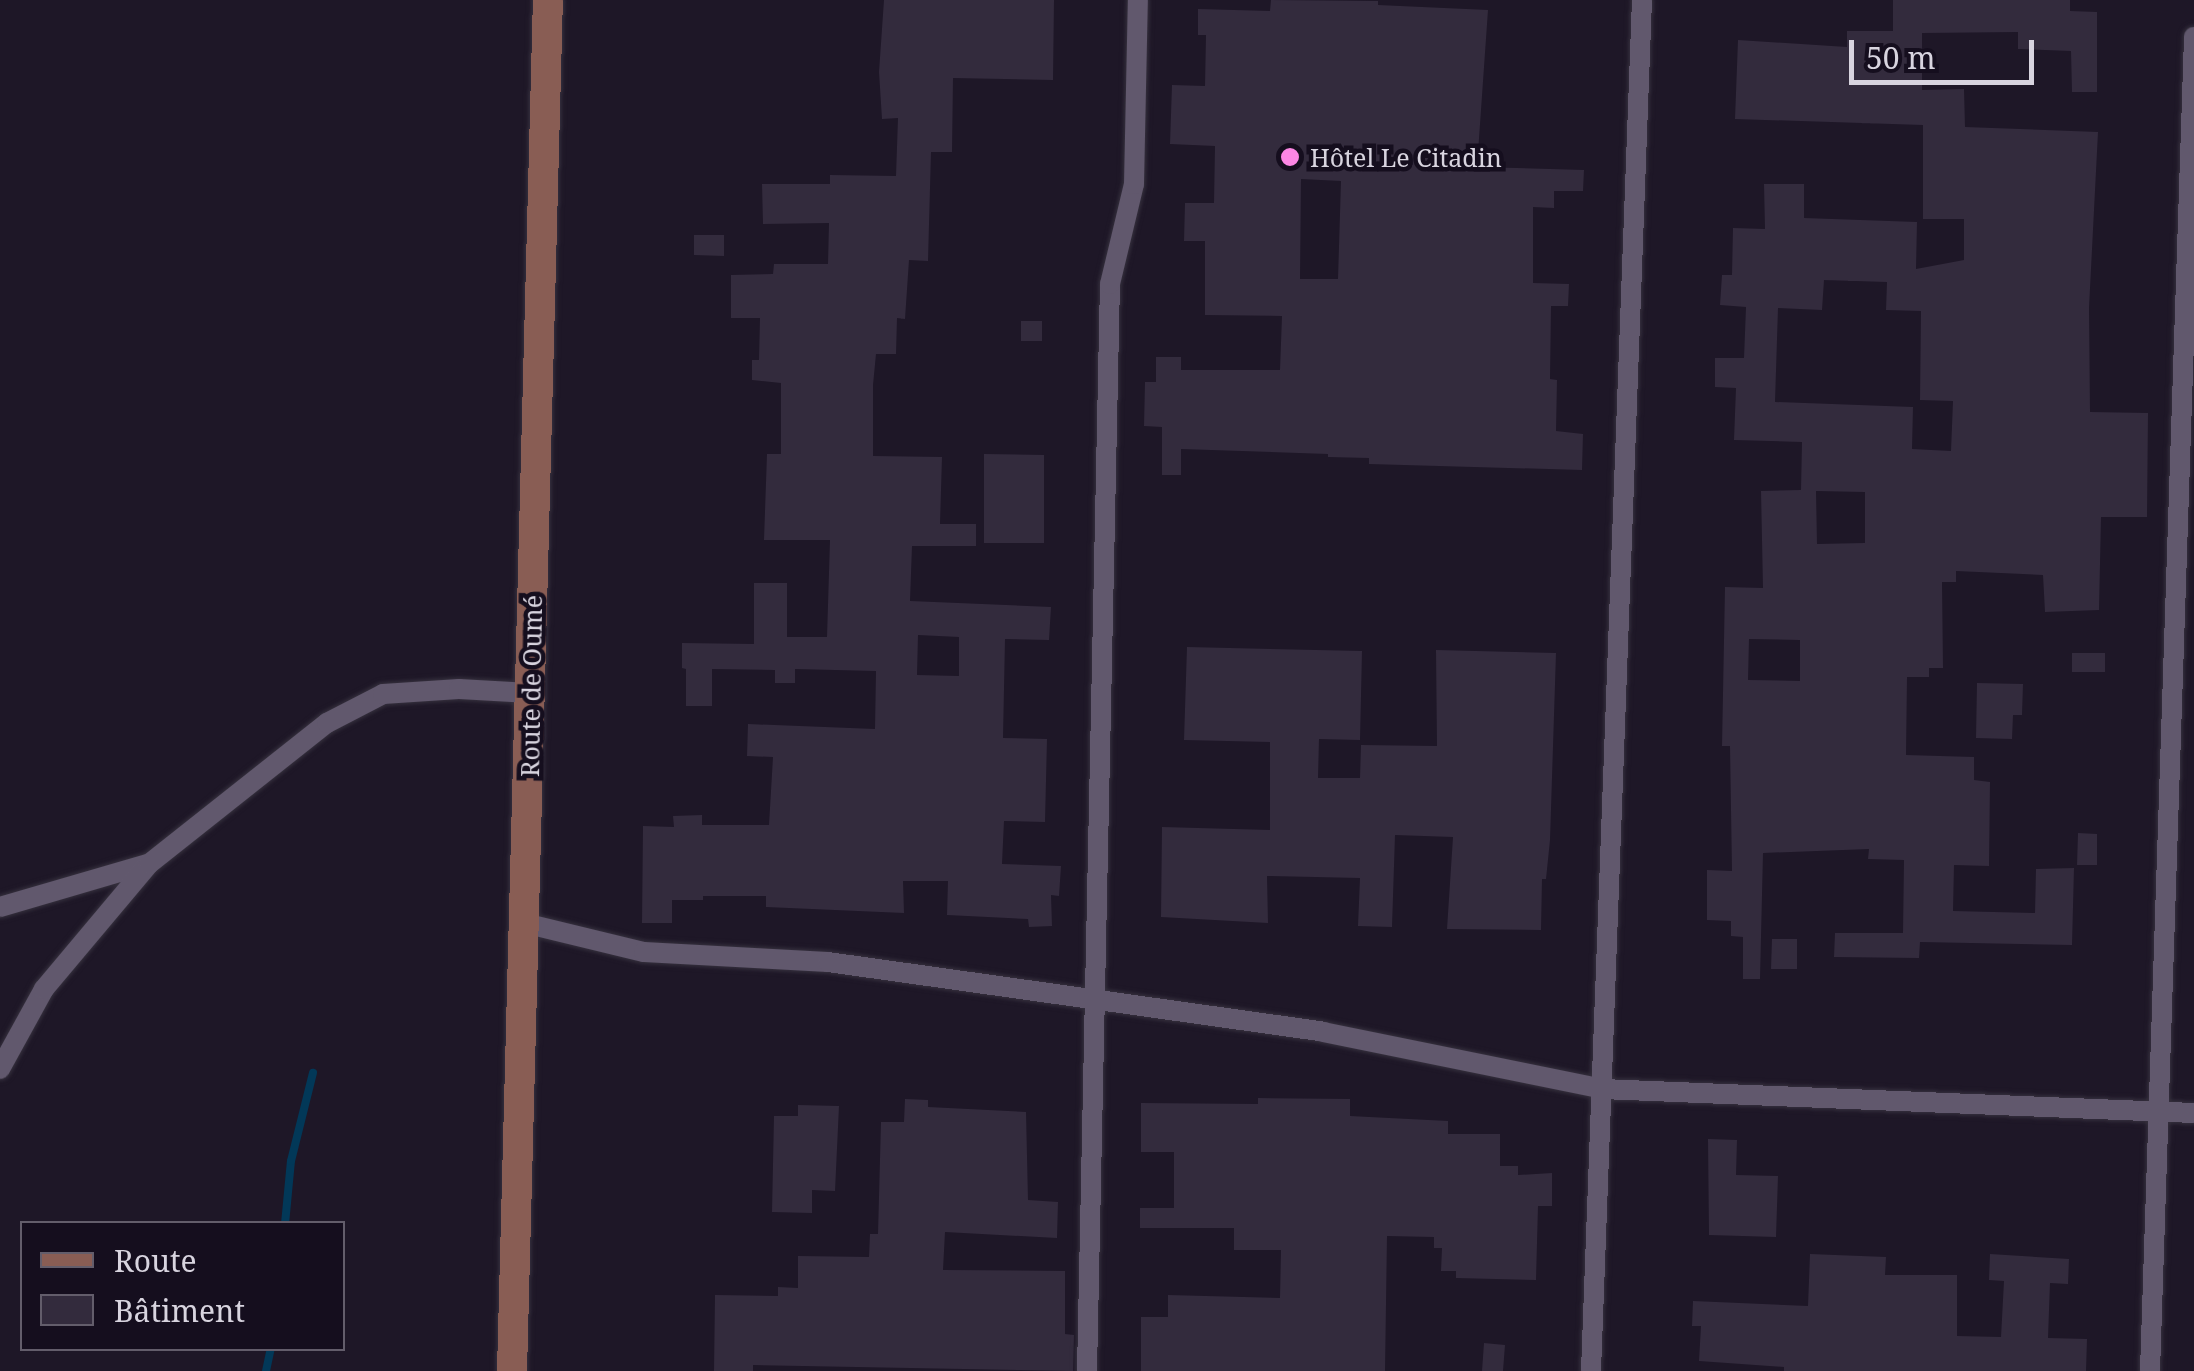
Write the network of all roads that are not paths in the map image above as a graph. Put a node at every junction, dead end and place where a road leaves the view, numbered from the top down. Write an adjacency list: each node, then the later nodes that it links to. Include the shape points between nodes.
1 (548, 0): 5 (street, Route de Oumé)
2 (1138, 0): 9 (street, via 1134,184 1110,284)
3 (1642, 0): 11 (street)
4 (2194, 37): 12 (street)
5 (530, 693): 6 (street, via 384,694 327,723); 8 (street, Route de Oumé)
6 (149, 864): 7 (street); 10 (street, via 44,990)
7 (0, 907)
8 (524, 923): 9 (street, via 644,952 828,962); 14 (street, Route de Oumé)
9 (1095, 998): 11 (street, via 1323,1032); 15 (street)
10 (0, 1070)
11 (1602, 1089): 12 (street); 16 (street)
12 (2157, 1113): 13 (street); 17 (street)
13 (2194, 1113)
14 (512, 1371)
15 (1086, 1371)
16 (1591, 1371)
17 (2150, 1371)

